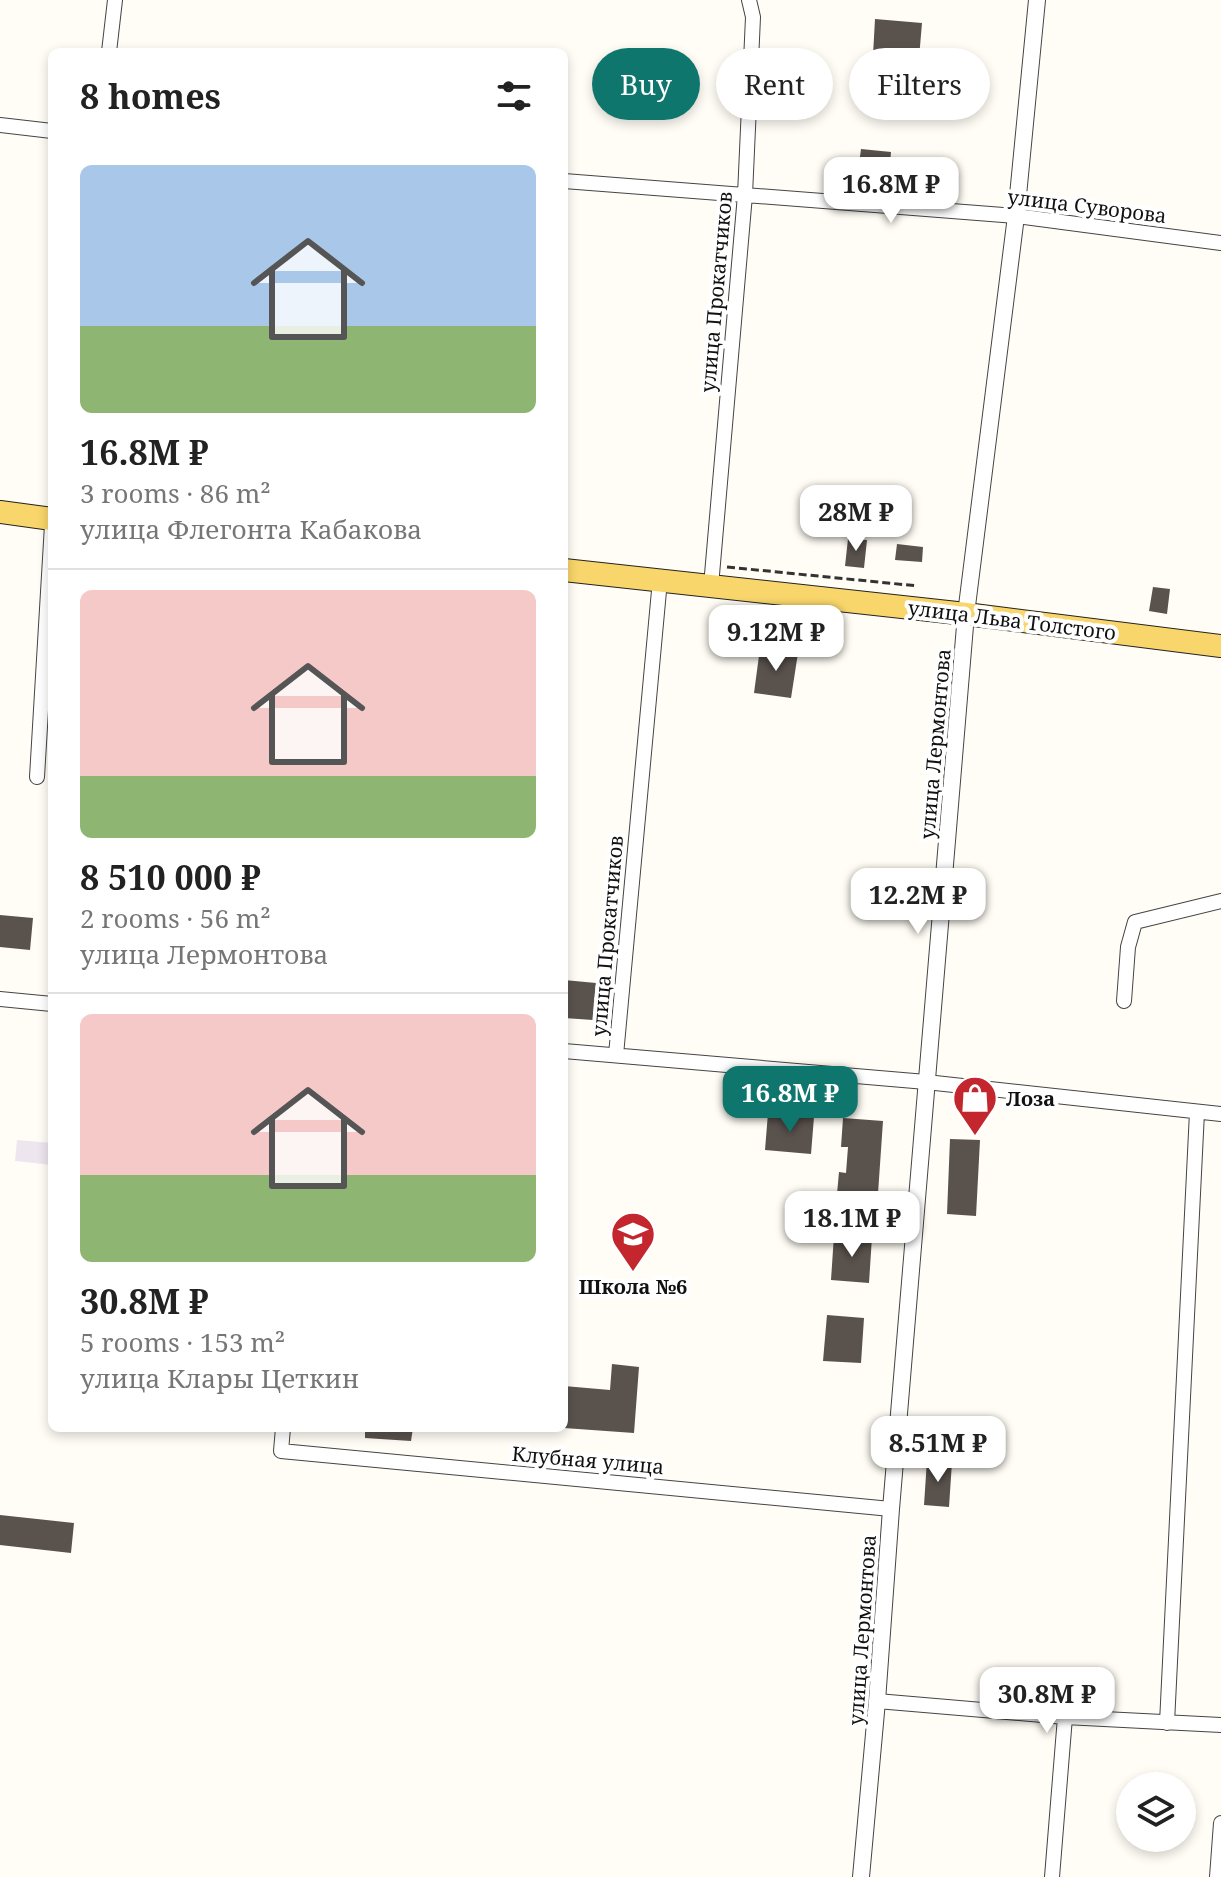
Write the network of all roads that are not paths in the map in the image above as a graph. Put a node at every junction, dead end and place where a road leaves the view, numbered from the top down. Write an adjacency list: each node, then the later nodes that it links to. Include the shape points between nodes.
1 (115, 0): 4 (street)
2 (749, 0): 8 (street, улица Прокатчиков, via 753,17)
3 (1037, 0): 9 (street, улица Лермонтова)
4 (109, 48)
5 (0, 125): 6 (street)
6 (48, 131)
7 (568, 181): 8 (street, улица Суворова)
8 (745, 195): 9 (street, улица Суворова); 14 (street, улица Прокатчиков)
9 (1016, 216): 10 (street, улица Суворова); 17 (street, улица Лермонтова)
10 (1221, 243)
11 (0, 512): 12 (main road)
12 (48, 521)
13 (568, 570): 15 (main road, улица Льва Толстого)
14 (712, 576): 15 (main road, улица Льва Толстого); 17 (main road, улица Льва Толстого)
15 (660, 580): 25 (street, улица Прокатчиков)
16 (48, 590): 19 (street)
17 (966, 614): 18 (main road, улица Льва Толстого); 26 (street, улица Лермонтова)
18 (1221, 646)
19 (37, 777)
20 (1221, 901): 22 (street, via 1135,922)
21 (0, 999): 23 (street)
22 (1124, 1001)
23 (48, 1004)
24 (568, 1051): 25 (street)
25 (616, 1055): 26 (street)
26 (926, 1082): 27 (street); 30 (street, улица Лермонтова)
27 (1197, 1112): 28 (street); 33 (street)
28 (1221, 1114)
29 (283, 1432): 30 (street, Клубная улица, via 281,1451)
30 (891, 1509): 31 (street, улица Лермонтова)
31 (877, 1701): 32 (street); 36 (street, улица Лермонтова)
32 (1065, 1717): 33 (street); 37 (street)
33 (1167, 1723): 34 (street)
34 (1221, 1725)
35 (1221, 1823): 38 (street)
36 (861, 1877)
37 (1052, 1877)
38 (1217, 1877)

